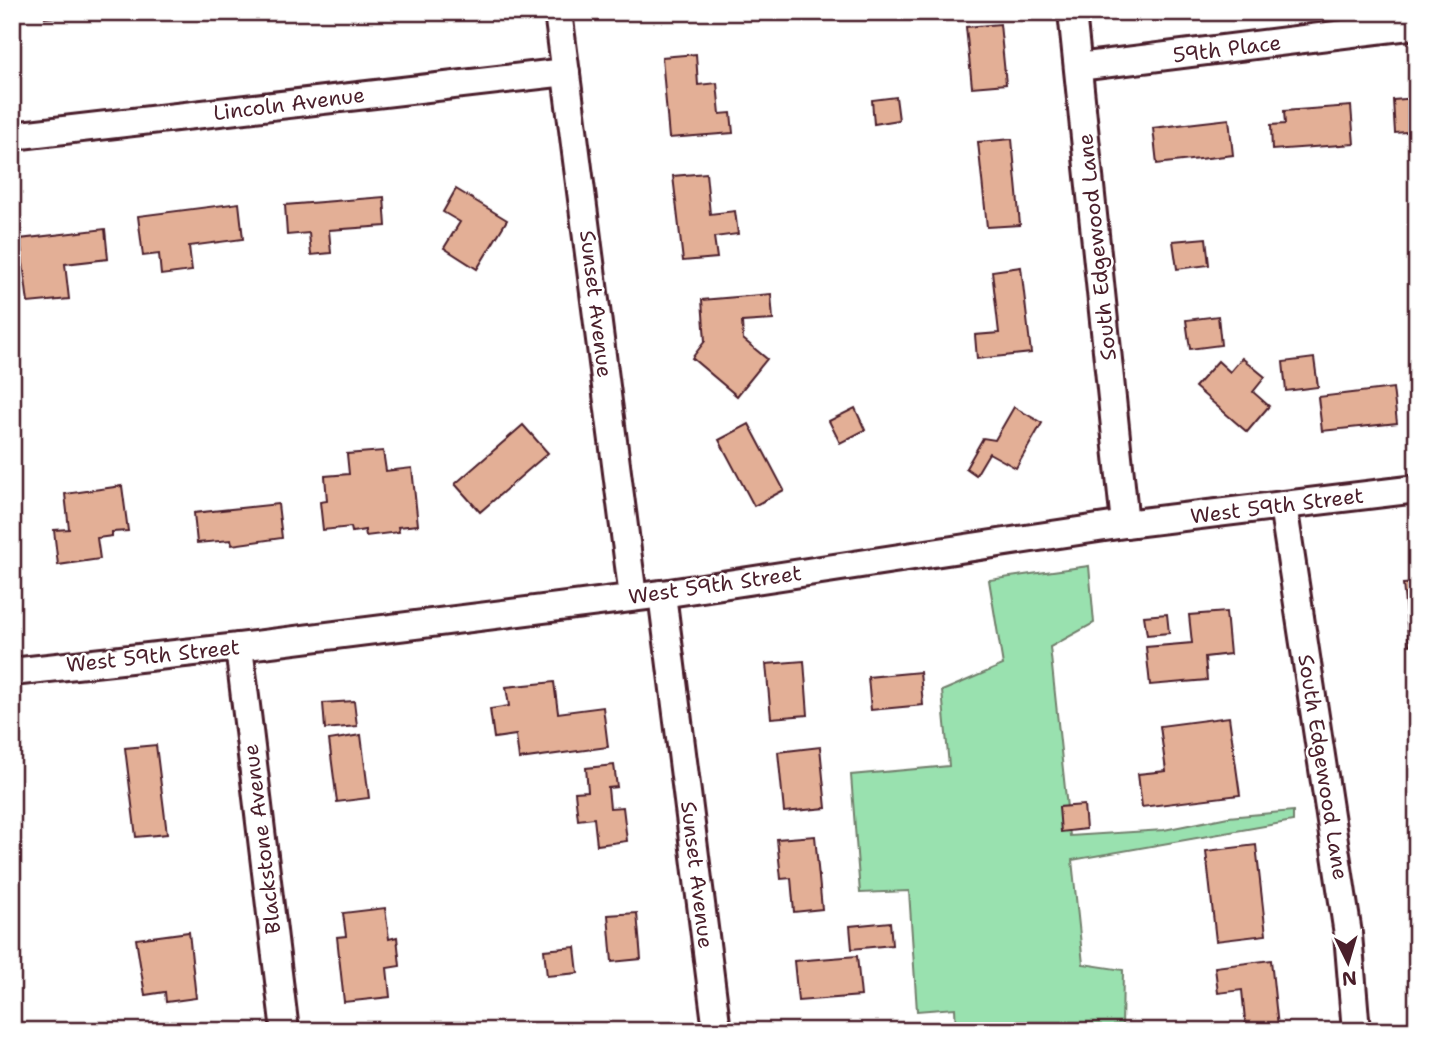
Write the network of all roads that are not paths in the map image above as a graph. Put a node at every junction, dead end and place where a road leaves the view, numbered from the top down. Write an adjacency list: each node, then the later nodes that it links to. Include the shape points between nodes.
1 (558, 12): 5 (street, Sunset Avenue)
2 (1072, 12): 4 (street, South Edgewood Lane)
3 (1417, 25): 4 (street, 59th Place)
4 (1078, 67): 9 (street, South Edgewood Lane)
5 (566, 72): 6 (street, Lincoln Avenue); 11 (street, Sunset Avenue)
6 (12, 136)
7 (1417, 489): 8 (street, West 59th Street)
8 (1283, 505): 9 (street, West 59th Street); 16 (street, South Edgewood Lane, via 1348,934)
9 (1125, 524): 10 (street, West 59th Street)
10 (662, 594): 11 (street, West 59th Street); 15 (street, Sunset Avenue)
11 (633, 597): 12 (street, West 59th Street)
12 (239, 647): 13 (street, West 59th Street); 14 (street, Blackstone Avenue)
13 (12, 672)
14 (285, 1031)
15 (717, 1031)
16 (1356, 1031)

